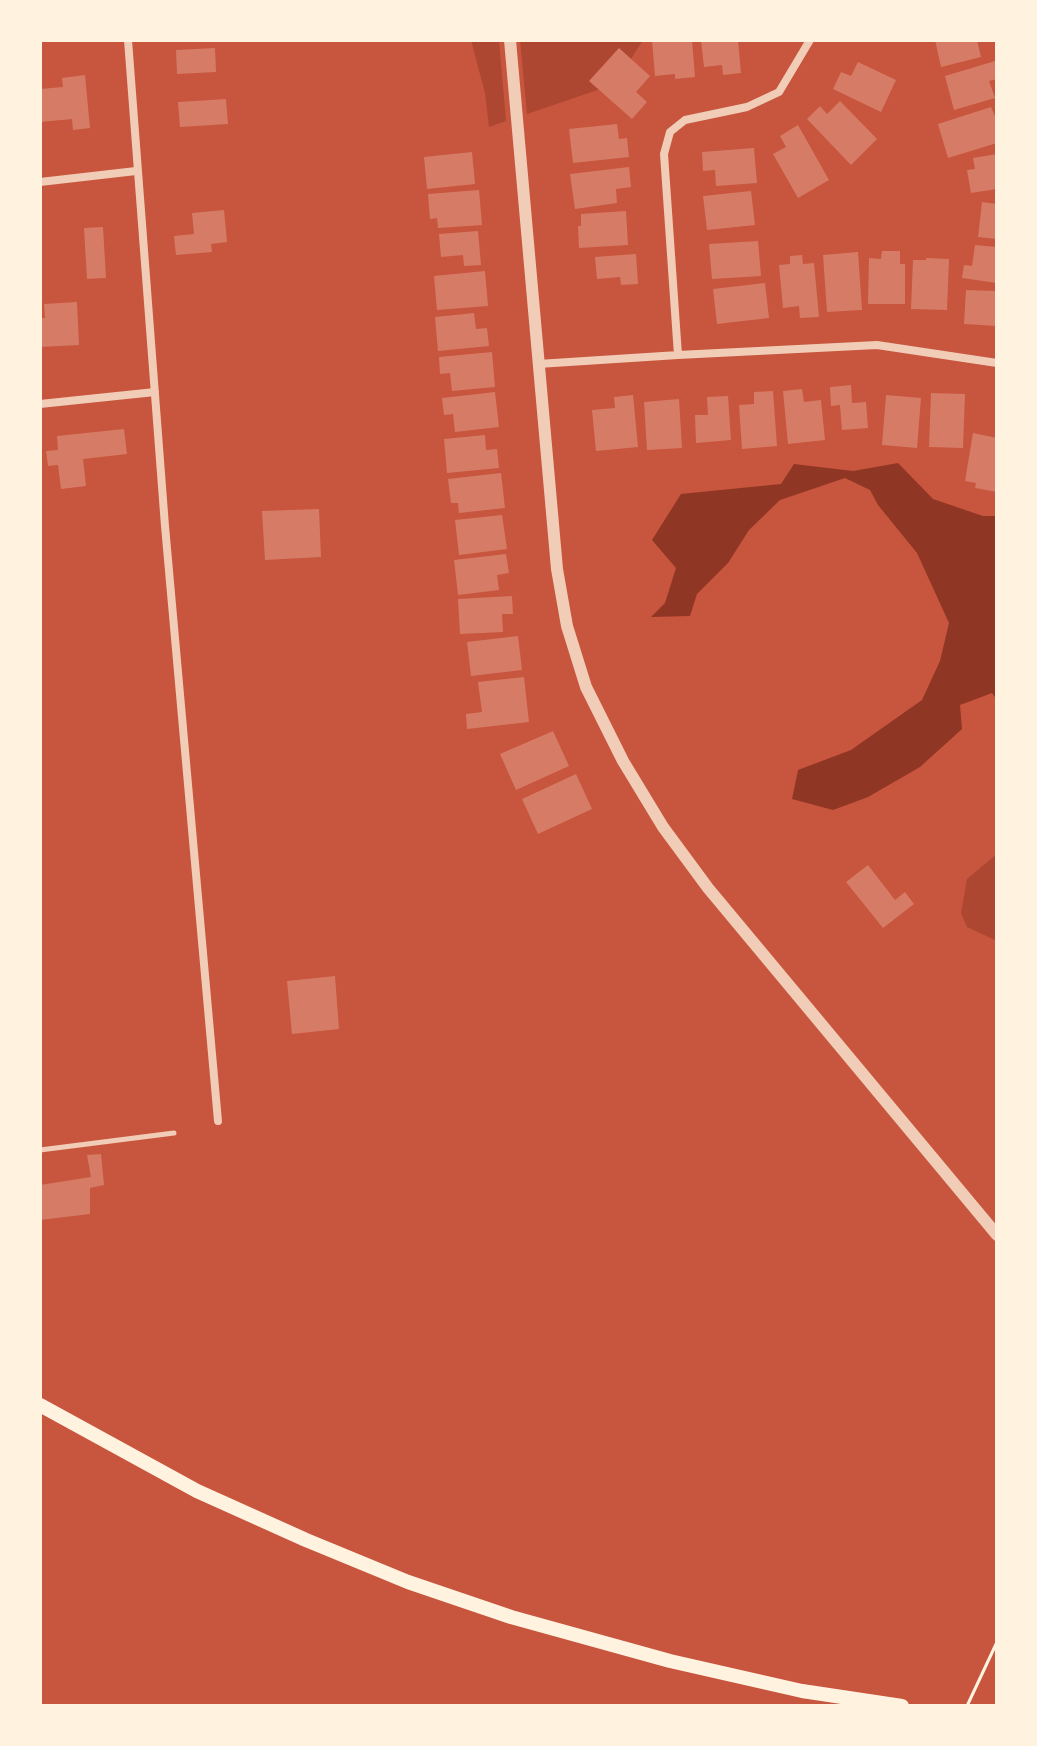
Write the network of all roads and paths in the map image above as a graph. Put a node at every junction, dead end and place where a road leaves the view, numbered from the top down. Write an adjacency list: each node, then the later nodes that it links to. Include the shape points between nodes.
1 (128, 40): 4 (street)
2 (510, 40): 8 (street)
3 (810, 40): 6 (street, via 779,92 747,107 685,120 670,132 664,154)
4 (136, 171): 5 (street); 9 (street)
5 (40, 182)
6 (678, 355): 7 (street, via 877,345); 8 (street)
7 (997, 363)
8 (538, 364): 14 (street, via 567,626 586,687 623,761 708,888)
9 (155, 392): 10 (street); 11 (street)
10 (40, 404)
11 (218, 1121)
12 (174, 1133): 13 (lane)
13 (40, 1150)
14 (997, 1235)
15 (40, 1405): 17 (main road, via 197,1491 408,1582 670,1661 802,1691)
16 (997, 1642): 18 (path)
17 (902, 1706)
18 (967, 1706)

